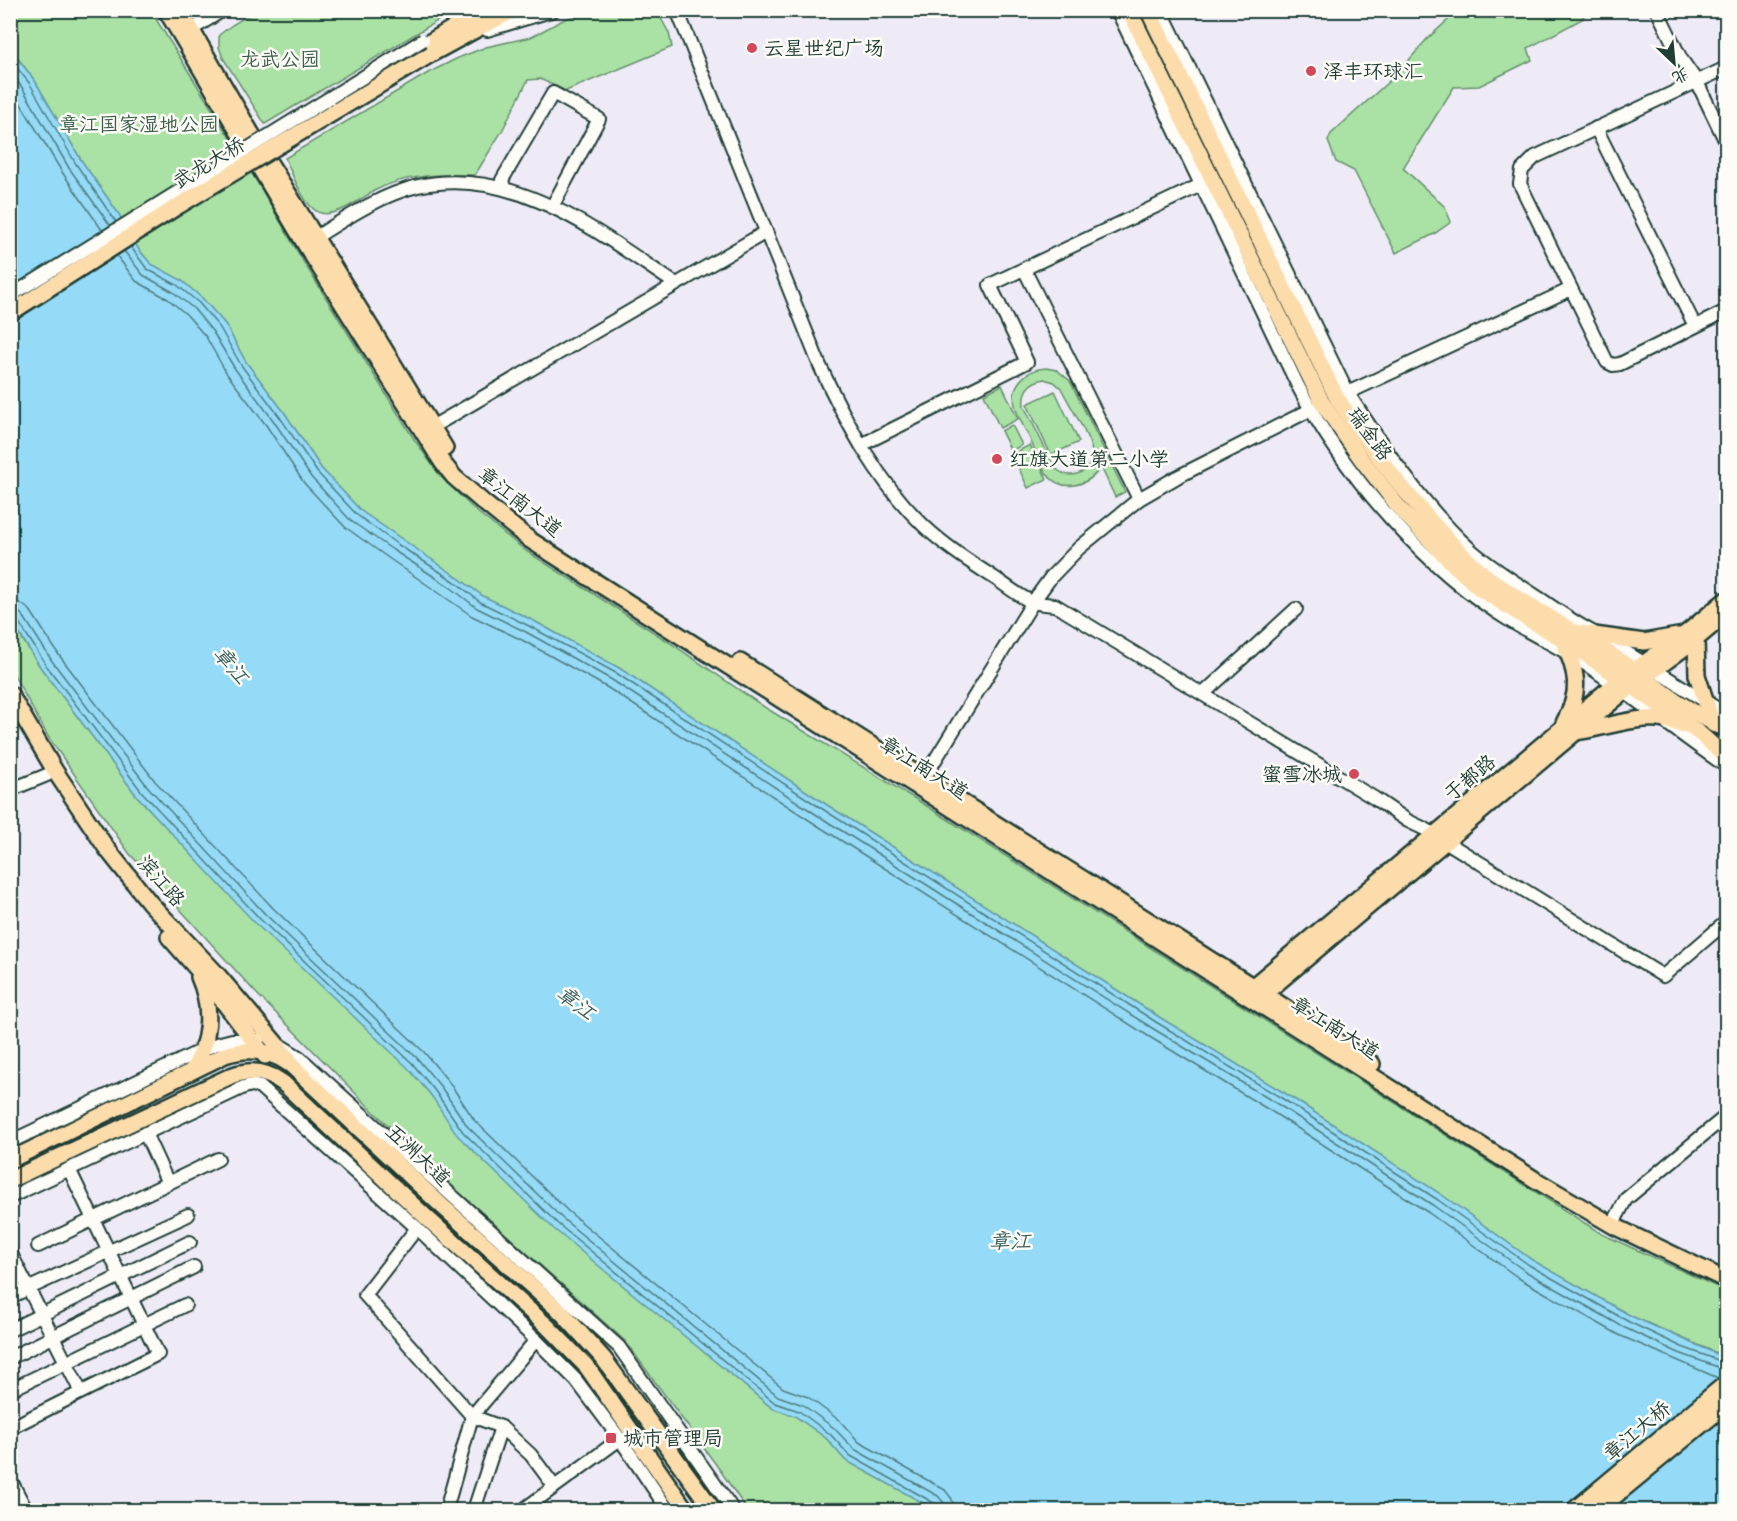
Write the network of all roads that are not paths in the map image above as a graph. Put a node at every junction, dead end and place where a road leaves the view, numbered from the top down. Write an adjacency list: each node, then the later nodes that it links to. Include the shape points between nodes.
1 (166, 10): 19 (main road)
2 (180, 10): 14 (main road)
3 (223, 10): 14 (street)
4 (473, 10): 15 (street)
5 (483, 10): 15 (main road)
6 (515, 10): 15 (main road)
7 (554, 10): 15 (street)
8 (677, 10): 24 (street)
9 (1117, 10): 21 (street)
10 (1130, 10): 21 (main road, 瑞金路)
11 (1148, 10): 35 (main road, 瑞金路)
12 (1161, 10): 35 (street, via 1238,165)
13 (1657, 10): 17 (street)
14 (191, 30): 19 (main road)
15 (428, 49): 29 (street, bridge); 30 (main road, 武龙大桥, bridge, via 173,199); 32 (main road, 武龙大桥, bridge); 33 (street, via 190,207)
16 (1726, 68): 17 (street)
17 (1697, 82): 18 (street); 20 (street)
18 (1596, 128): 28 (street, via 1535,158 1522,170 1520,184); 34 (street)
19 (246, 136): 25 (main road, 章江南大道)
20 (1726, 142)
21 (1207, 182): 26 (street); 35 (main road, 瑞金路)
22 (504, 188): 23 (street); 23 (street, via 502,180 552,93 599,119); 25 (street, via 458,182 419,186 371,205)
23 (552, 207): 27 (street)
24 (766, 232): 27 (street); 37 (street, via 820,366)
25 (310, 241): 36 (main road, 章江南大道); 61 (main road, 章江南大道, via 442,462 469,490 530,540)
26 (1024, 269): 37 (street, via 990,285 1027,362); 38 (street)
27 (676, 284): 36 (street)
28 (1571, 288): 34 (street, via 1605,359 1613,365); 35 (street)
29 (10, 296)
30 (10, 302)
31 (1726, 311): 34 (street)
32 (10, 313)
33 (10, 319)
34 (1695, 326)
35 (1329, 401): 38 (street); 43 (main road, 瑞金路, via 1362,460 1400,509 1455,567 1524,617); 45 (street, via 1383,446 1418,493 1470,549); 46 (street, via 1351,471 1444,574 1511,622)
36 (432, 427): 61 (main road, 章江南大道, via 462,470 537,533)
37 (861, 446): 40 (street, via 895,495 923,525 965,559)
38 (1138, 499): 40 (street, via 1079,548)
39 (1726, 600): 44 (main road, 于都路)
40 (1033, 602): 49 (street, via 1055,605); 61 (street)
41 (1296, 609): 49 (street)
42 (1726, 614): 44 (main road, 于都路)
43 (1568, 635): 45 (main road); 46 (main road); 47 (main road, 瑞金路)
44 (1692, 635): 45 (main road, via 1644,642); 47 (main road, 于都路); 50 (main road)
45 (1600, 636): 47 (street)
46 (1568, 652): 47 (street); 55 (main road, via 1575,671)
47 (1634, 678): 50 (street); 53 (street); 54 (main road, 瑞金路); 55 (main road, 于都路); 56 (main road, 瑞金路)
48 (10, 694): 67 (main road, 滨江路, via 106,849 250,1013)
49 (1203, 694): 63 (street)
50 (1705, 702): 52 (street); 54 (main road)
51 (10, 712): 60 (main road, 滨江路)
52 (1726, 714)
53 (1665, 720): 55 (main road, via 1639,719 1592,730); 56 (main road); 59 (street)
54 (1722, 728)
55 (1568, 731): 63 (main road, 于都路)
56 (1698, 733): 57 (main road); 58 (main road, 瑞金路)
57 (1726, 749)
58 (1726, 757)
59 (1726, 766)
60 (47, 775): 62 (street); 65 (main road, 滨江路, via 99,855)
61 (920, 783): 66 (main road, 章江南大道)
62 (10, 790)
63 (1441, 838): 64 (street, via 1662,976); 66 (main road, 于都路)
64 (1726, 922)
65 (189, 959): 67 (main road, 滨江路); 68 (main road, via 207,1002 208,1025)
66 (1254, 994): 81 (main road, 章江南大道); 91 (main road, 章江南大道, via 1534,1179 1614,1226)
67 (264, 1048): 68 (street, via 222,1042); 69 (main road, via 225,1055); 70 (street, via 255,1081); 77 (main road, via 246,1071); 118 (main road, 五洲大道, via 278,1079 587,1367); 119 (main road, 五洲大道, via 305,1077 563,1314 603,1358); 120 (street, via 299,1058 619,1347)
68 (202, 1050): 69 (main road); 73 (street)
69 (192, 1071): 75 (main road)
70 (244, 1087): 72 (street); 83 (street, via 264,1089)
71 (1726, 1116): 81 (street, via 1626,1199)
72 (145, 1133): 76 (street); 78 (street)
73 (10, 1142)
74 (218, 1159): 78 (street)
75 (10, 1160)
76 (69, 1169): 79 (street); 82 (street)
77 (10, 1180)
78 (168, 1183): 82 (street)
79 (10, 1197)
80 (188, 1215): 87 (street)
81 (1616, 1218): 89 (main road, 章江南大道)
82 (93, 1219): 85 (street); 87 (street)
83 (417, 1228): 100 (street); 107 (street, via 365,1295)
84 (190, 1242): 90 (street)
85 (38, 1246)
86 (10, 1252): 92 (street)
87 (109, 1252): 90 (street); 92 (street)
88 (194, 1267): 94 (street)
89 (1726, 1272)
90 (121, 1276): 94 (street); 96 (street)
91 (1726, 1280)
92 (29, 1289): 93 (street); 96 (street)
93 (10, 1297)
94 (131, 1299): 97 (street); 99 (street)
95 (184, 1305): 97 (street)
96 (42, 1314): 98 (street); 99 (street)
97 (144, 1325): 102 (street); 105 (street, via 158,1354)
98 (10, 1330)
99 (53, 1337): 101 (street); 102 (street)
100 (536, 1340): 107 (street); 110 (street, via 576,1380)
101 (10, 1359)
102 (66, 1363): 104 (street); 105 (street)
103 (1726, 1384): 121 (highway, 章江大桥)
104 (10, 1390)
105 (81, 1392): 109 (street)
106 (1726, 1404): 122 (highway, 章江大桥)
107 (472, 1416): 108 (street); 115 (street)
108 (501, 1427): 112 (street, via 531,1455); 116 (street)
109 (10, 1428)
110 (620, 1439): 112 (street); 113 (street)
111 (10, 1479): 114 (street)
112 (554, 1486): 117 (street)
113 (665, 1509)
114 (26, 1510)
115 (446, 1510)
116 (474, 1510)
117 (523, 1510)
118 (686, 1510)
119 (713, 1510)
120 (733, 1510)
121 (1575, 1510)
122 (1597, 1510)

